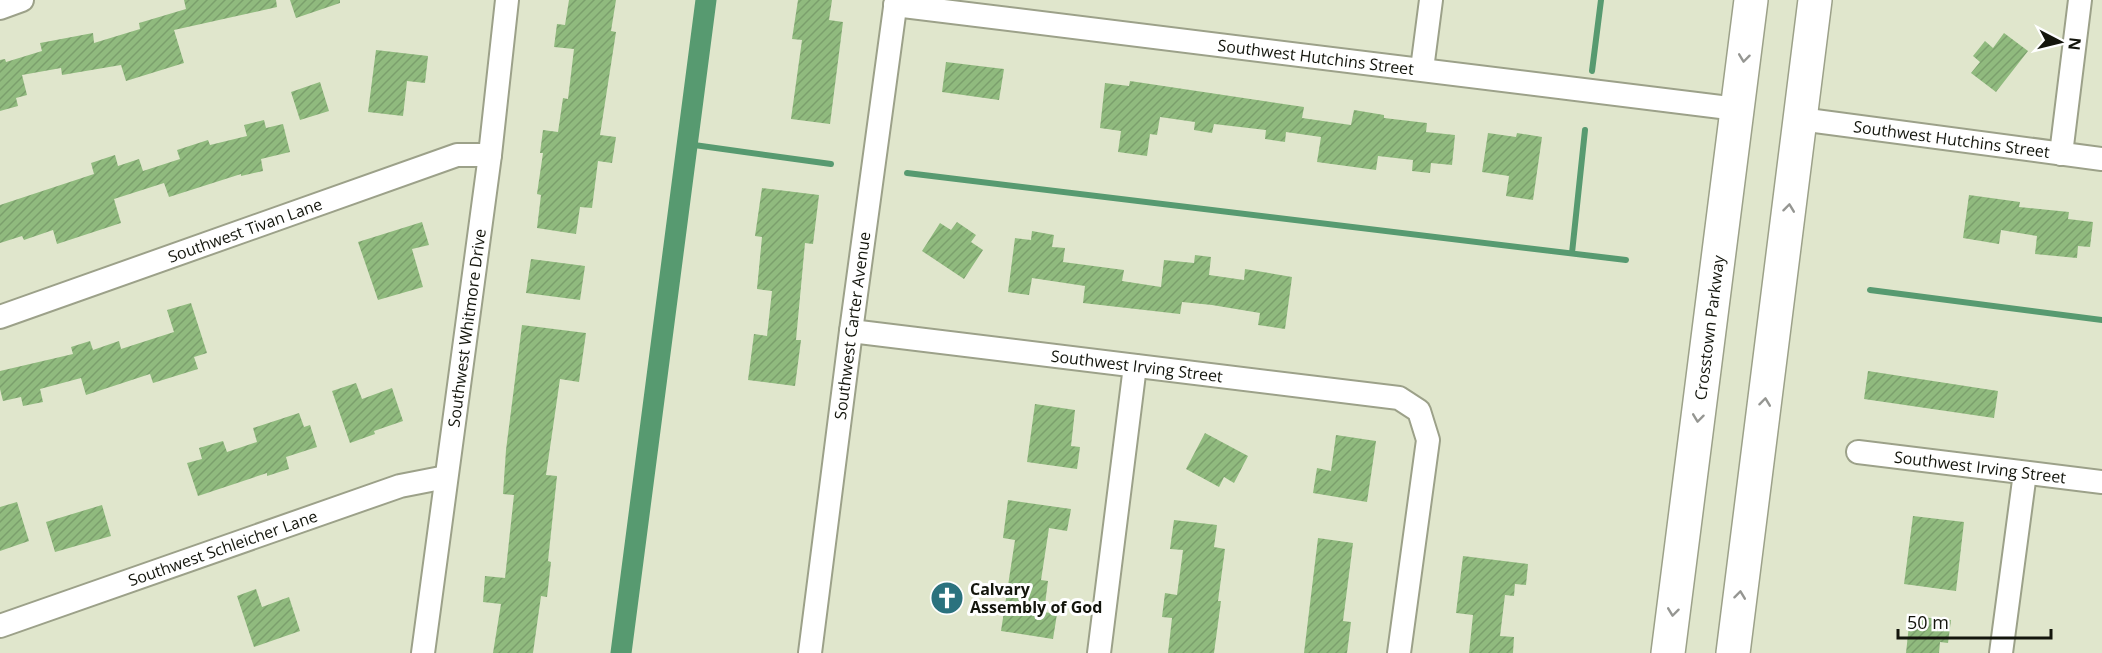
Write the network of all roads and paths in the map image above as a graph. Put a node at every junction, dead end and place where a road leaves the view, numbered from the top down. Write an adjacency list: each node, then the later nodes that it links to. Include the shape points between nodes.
1 (22, 0): 8 (street)
2 (507, 0): 13 (street, Southwest Whitmore Drive)
3 (1431, 0): 9 (street)
4 (1751, 0): 10 (main road, Crosstown Parkway, one-way to 10)
5 (1815, 0): 11 (main road)
6 (2080, 0): 12 (street)
7 (896, 2): 9 (street, Southwest Hutchins Street); 16 (street, Southwest Carter Avenue)
8 (0, 8)
9 (1422, 69): 10 (street, Southwest Hutchins Street)
10 (1737, 109): 27 (main road, Crosstown Parkway, one-way to 27)
11 (1800, 119): 12 (street, Southwest Hutchins Street); 28 (main road, one-way to 11)
12 (2061, 154): 14 (street, Southwest Hutchins Street)
13 (490, 155): 15 (street, Southwest Tivan Lane, via 457,155); 20 (street, Southwest Whitmore Drive)
14 (2102, 159)
15 (0, 317)
16 (851, 331): 17 (street, Southwest Irving Street); 24 (street, Southwest Carter Avenue)
17 (1135, 366): 25 (street); 26 (street, Southwest Irving Street, via 1399,398 1419,411 1428,440)
18 (1858, 452): 19 (street, Southwest Irving Street)
19 (2025, 473): 21 (street, Southwest Irving Street); 29 (street)
20 (446, 477): 22 (street, Southwest Schleicher Lane, via 400,486); 23 (street, Southwest Whitmore Drive)
21 (2102, 482)
22 (0, 626)
23 (423, 653)
24 (810, 653)
25 (1100, 653)
26 (1399, 653)
27 (1668, 653)
28 (1733, 653)
29 (2001, 653)

